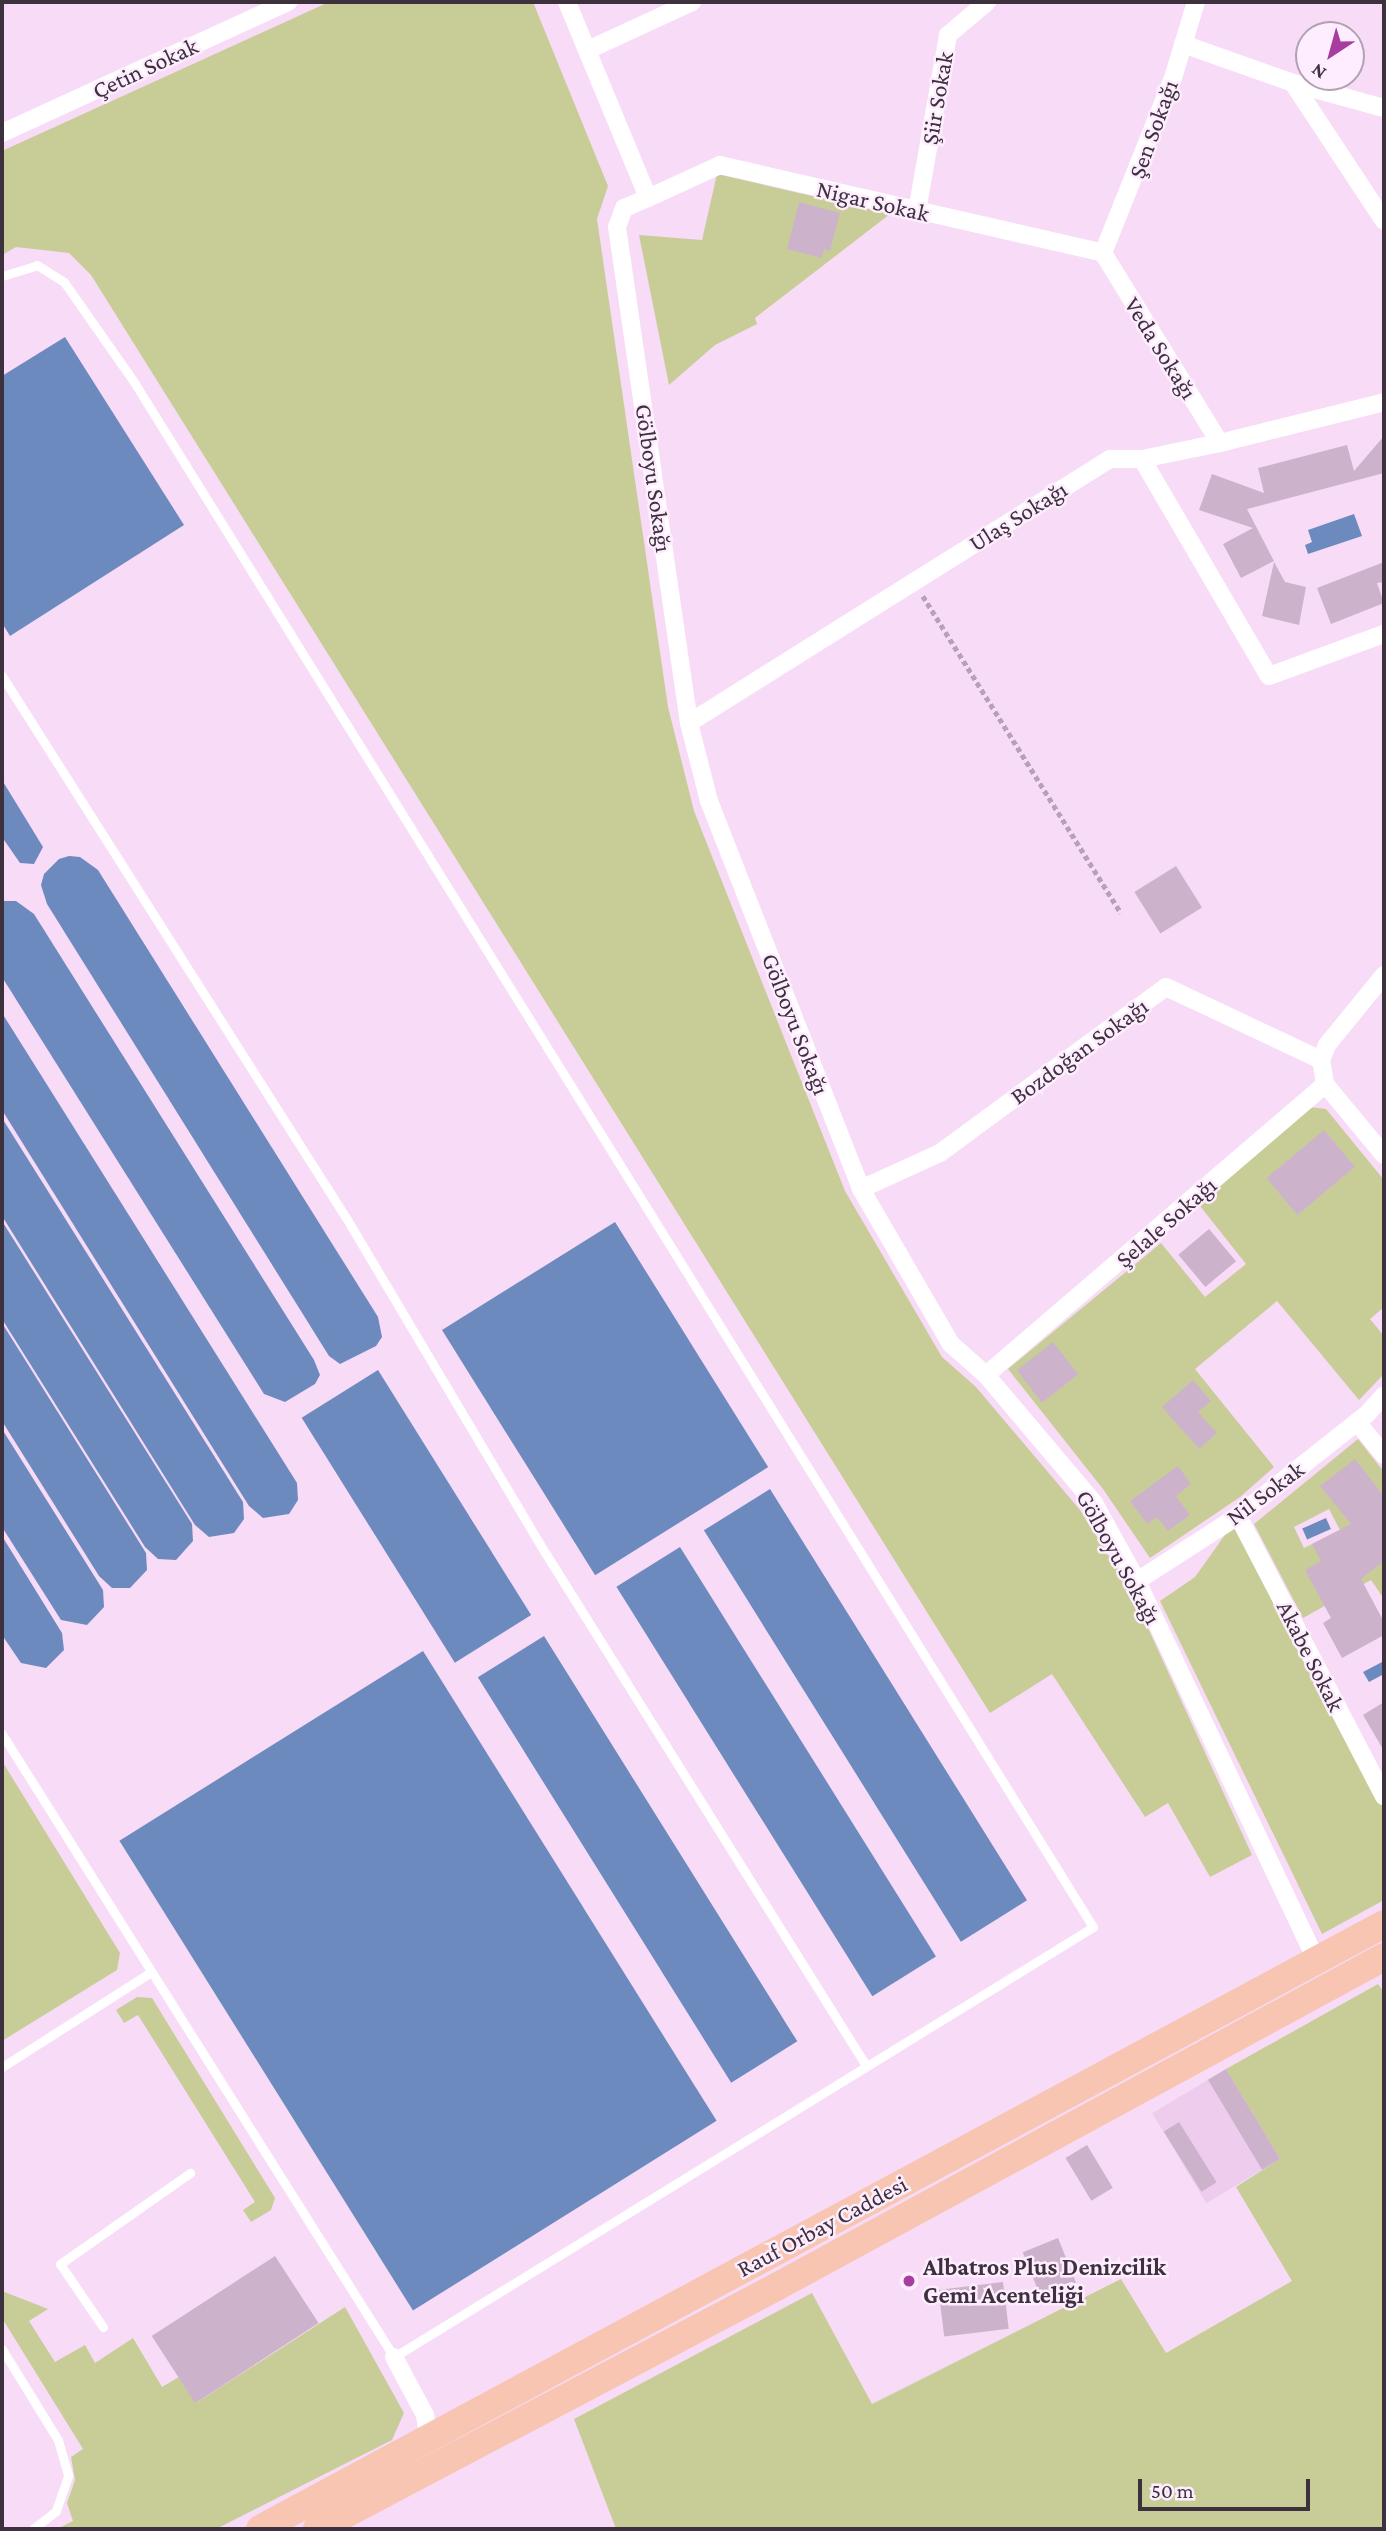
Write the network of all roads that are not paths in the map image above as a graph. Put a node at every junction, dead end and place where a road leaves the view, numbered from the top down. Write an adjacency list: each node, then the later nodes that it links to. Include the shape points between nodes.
1 (288, 2): 10 (street, Çetin Sokak)
2 (567, 2): 7 (street)
3 (692, 2): 7 (street)
4 (986, 2): 12 (street, Şiir Sokak, via 948,35)
5 (1196, 2): 6 (street, Şen Sokağı)
6 (1183, 44): 8 (street); 14 (street, Şen Sokağı)
7 (588, 50): 11 (street)
8 (1293, 83): 9 (street); 13 (street)
9 (1384, 108)
10 (2, 133)
11 (648, 198): 12 (street, Nigar Sokak, via 720,165); 21 (street, Gölboyu Sokağı, via 624,208 617,226)
12 (917, 211): 14 (street, Nigar Sokak)
13 (1384, 221)
14 (1103, 253): 17 (street, Veda Sokağı)
15 (2, 276): 39 (lane, via 37,265 57,276 134,382 1093,1927)
16 (1384, 402): 17 (street, Ulaş Sokağı)
17 (1220, 443): 18 (street, Ulaş Sokağı)
18 (1142, 459): 19 (street, via 1269,676); 21 (street, Ulaş Sokağı, via 1110,459)
19 (1384, 634)
20 (2, 677): 39 (lane, via 348,1221 547,1554)
21 (689, 723): 26 (street, Gölboyu Sokağı, via 709,801)
22 (1384, 975): 23 (street, via 1327,1045)
23 (1321, 1060): 24 (street); 26 (street, Bozdoğan Sokağı, via 1166,987 940,1153)
24 (1325, 1084): 25 (street); 27 (street, Şelale Sokağı)
25 (1384, 1155)
26 (861, 1189): 27 (street, Gölboyu Sokağı, via 951,1344)
27 (986, 1375): 32 (street, Gölboyu Sokağı, via 1094,1503)
28 (1384, 1395): 29 (street, Nil Sokak)
29 (1357, 1422): 30 (street); 31 (street, Nil Sokak)
30 (1384, 1455)
31 (1238, 1516): 32 (street, Nil Sokak); 34 (street, Akabe Sokak)
32 (1137, 1581): 37 (street, Gölboyu Sokağı)
33 (2, 1734): 38 (lane)
34 (1384, 1796)
35 (1384, 1924): 37 (main road, Rauf Orbay Caddesi)
36 (1384, 1957): 45 (main road, Rauf Orbay Caddesi)
37 (1317, 1961): 45 (main road, Rauf Orbay Caddesi)
38 (151, 1972): 40 (lane); 44 (lane)
39 (865, 2064): 44 (lane)
40 (2, 2067)
41 (191, 2173): 42 (lane, via 60,2264)
42 (103, 2327)
43 (2, 2349): 46 (lane, via 58,2440 68,2476 56,2511)
44 (394, 2357): 45 (street, via 425,2415)
45 (436, 2452): 47 (main road, Rauf Orbay Caddesi); 48 (main road, Rauf Orbay Caddesi)
46 (33, 2529)
47 (260, 2529)
48 (317, 2529)

